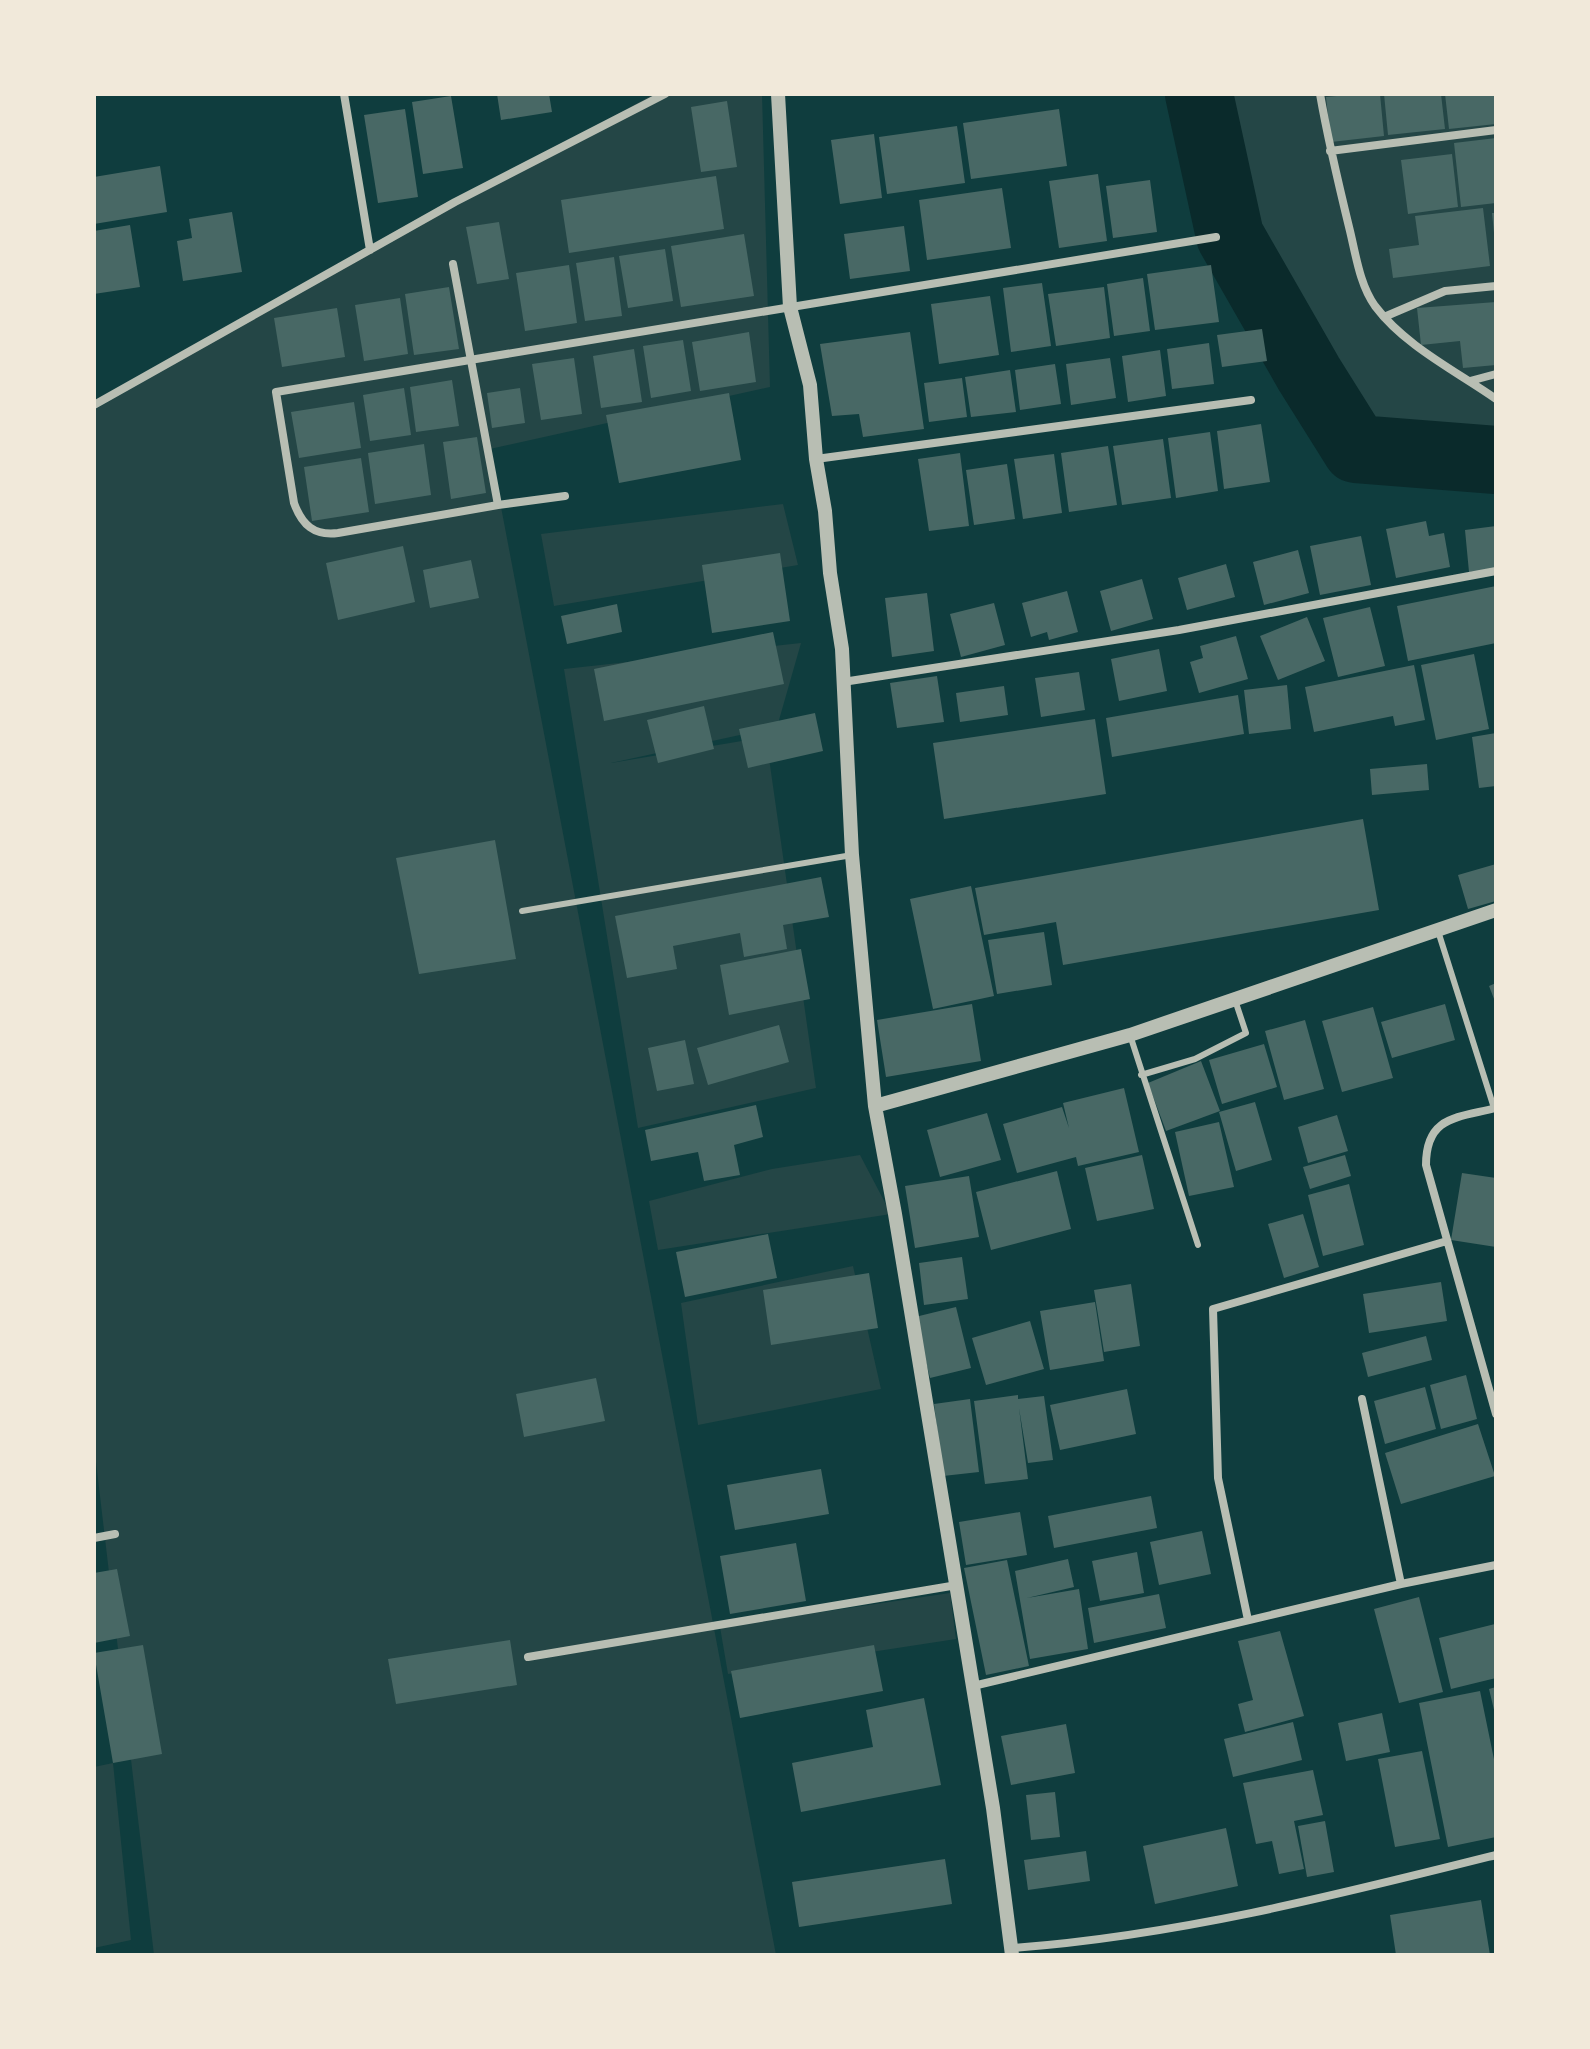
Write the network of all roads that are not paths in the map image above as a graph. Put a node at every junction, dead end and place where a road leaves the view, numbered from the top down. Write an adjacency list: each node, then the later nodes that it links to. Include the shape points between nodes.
1 (344, 94): 8 (street)
2 (665, 94): 8 (street)
3 (778, 94): 11 (street)
4 (1320, 94): 6 (street)
5 (1496, 130): 6 (street)
6 (1330, 151): 12 (street, via 1360,274)
7 (1216, 237): 11 (street)
8 (370, 250): 18 (street)
9 (453, 264): 13 (street)
10 (1496, 286): 12 (street, via 1445,291)
11 (790, 307): 13 (street); 19 (street, via 810,385)
12 (1384, 317): 15 (street)
13 (470, 358): 21 (street); 21 (street, via 276,392 294,503 308,528 330,534)
14 (1496, 374): 15 (street)
15 (1470, 381): 16 (street)
16 (1496, 399)
17 (1251, 400): 19 (street)
18 (94, 405)
19 (816, 459): 23 (street)
20 (565, 496): 21 (street)
21 (498, 505)
22 (1496, 571): 23 (street, via 1179,630)
23 (843, 682): 24 (street)
24 (852, 855): 26 (lane); 31 (street)
25 (1496, 910): 27 (street)
26 (522, 911)
27 (1438, 931): 28 (street); 32 (lane)
28 (1235, 1000): 29 (street); 30 (lane, via 1246,1033 1195,1059)
29 (1130, 1035): 30 (lane); 31 (street)
30 (1141, 1075): 34 (lane)
31 (875, 1106): 41 (street)
32 (1495, 1108): 33 (street, via 1447,1121 1428,1141 1426,1165)
33 (1447, 1241): 36 (street); 42 (street, via 1213,1309 1218,1478)
34 (1198, 1245)
35 (1362, 1399): 40 (street)
36 (1496, 1414)
37 (115, 1534): 38 (street)
38 (94, 1538)
39 (1496, 1565): 40 (street)
40 (1401, 1584): 42 (street)
41 (957, 1585): 43 (street); 44 (street)
42 (1248, 1620): 44 (street)
43 (528, 1657)
44 (973, 1686): 46 (street)
45 (1496, 1855): 46 (street, via 1262,1911)
46 (1012, 1952)

